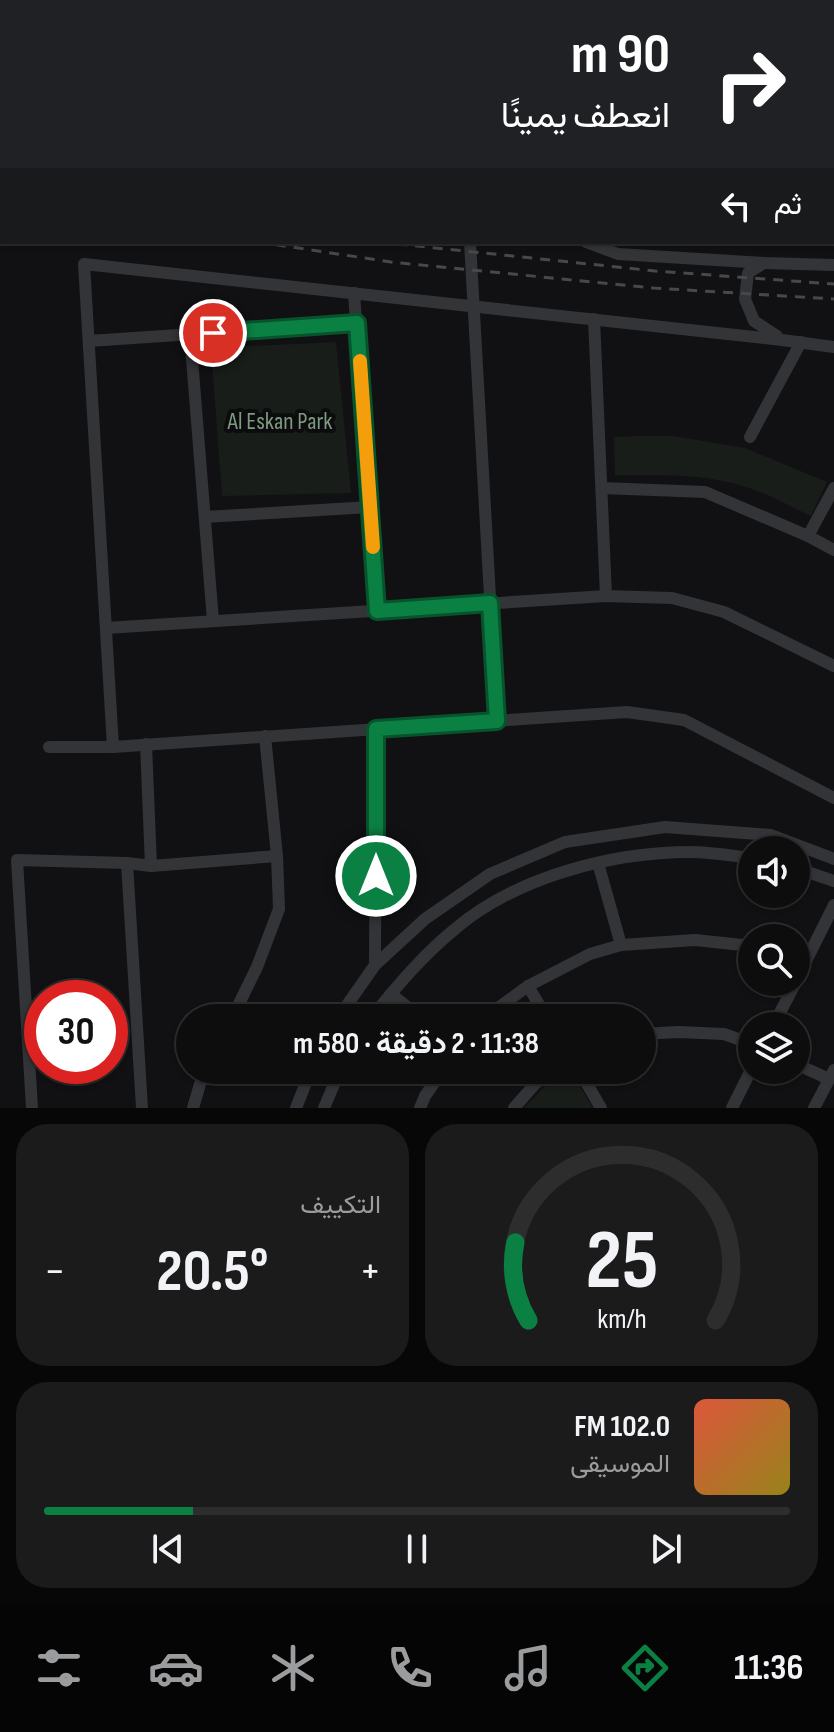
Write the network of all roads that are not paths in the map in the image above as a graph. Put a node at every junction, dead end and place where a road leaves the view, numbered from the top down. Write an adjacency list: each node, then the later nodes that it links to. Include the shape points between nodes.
1 (470, 244): 6 (street)
2 (591, 244): 3 (street, via 618,254)
3 (764, 263): 4 (street); 10 (street, via 748,273 745,299 754,321)
4 (834, 265)
5 (354, 293): 6 (street); 8 (street); 11 (street, via 84,264)
6 (473, 306): 7 (street); 22 (street)
7 (594, 319): 10 (street); 15 (street)
8 (357, 323): 9 (street); 17 (street)
9 (190, 334): 11 (street); 18 (street)
10 (782, 340): 12 (street)
11 (89, 341): 25 (street)
12 (801, 342): 13 (street); 14 (street)
13 (834, 347)
14 (750, 437)
15 (602, 488): 19 (street, via 705,492); 21 (street)
16 (834, 488): 19 (street)
17 (370, 507): 18 (street); 23 (street)
18 (205, 517): 24 (street)
19 (808, 536): 20 (street)
20 (834, 550)
21 (606, 596): 22 (street); 26 (street, via 672,598 724,612)
22 (490, 603): 23 (street); 27 (street)
23 (377, 611): 24 (street)
24 (213, 621): 25 (street)
25 (106, 628): 32 (street)
26 (834, 666)
27 (497, 721): 28 (street); 33 (street, via 627,712 684,720)
28 (376, 729): 29 (street); 46 (street)
29 (265, 736): 30 (street); 34 (street)
30 (146, 744): 32 (street); 39 (street)
31 (49, 747): 32 (street)
32 (113, 747)
33 (834, 798)
34 (277, 856): 39 (street); 49 (street, via 279,909)
35 (738, 857): 38 (street, via 694,852)
36 (834, 859): 46 (street, via 771,835 665,827 565,842 490,874 425,919)
37 (127, 863): 39 (street); 66 (street, via 17,860); 67 (street)
38 (598, 863): 43 (street); 48 (street, via 498,898 457,927)
39 (151, 866)
40 (810, 873): 41 (street)
41 (834, 881)
42 (834, 905): 45 (street)
43 (621, 945): 44 (street, via 695,940); 47 (street, via 590,954)
44 (738, 945)
45 (810, 947)
46 (375, 965): 50 (street)
47 (528, 986): 53 (street); 54 (street)
48 (391, 994): 51 (street); 52 (street)
49 (239, 1004)
50 (348, 1004)
51 (383, 1004)
52 (404, 1004)
53 (503, 1004)
54 (539, 1004)
55 (656, 1033): 56 (street, via 724,1034)
56 (738, 1039)
57 (810, 1068): 58 (street)
58 (832, 1075): 75 (street)
59 (200, 1084): 68 (street)
60 (305, 1084): 69 (street)
61 (334, 1084): 70 (street)
62 (433, 1084): 71 (street)
63 (535, 1084): 72 (street)
64 (587, 1084): 73 (street)
65 (744, 1084): 74 (street)
66 (32, 1108)
67 (142, 1108)
68 (193, 1108)
69 (296, 1108)
70 (324, 1108)
71 (420, 1108)
72 (514, 1108)
73 (601, 1108)
74 (732, 1108)
75 (814, 1108)

